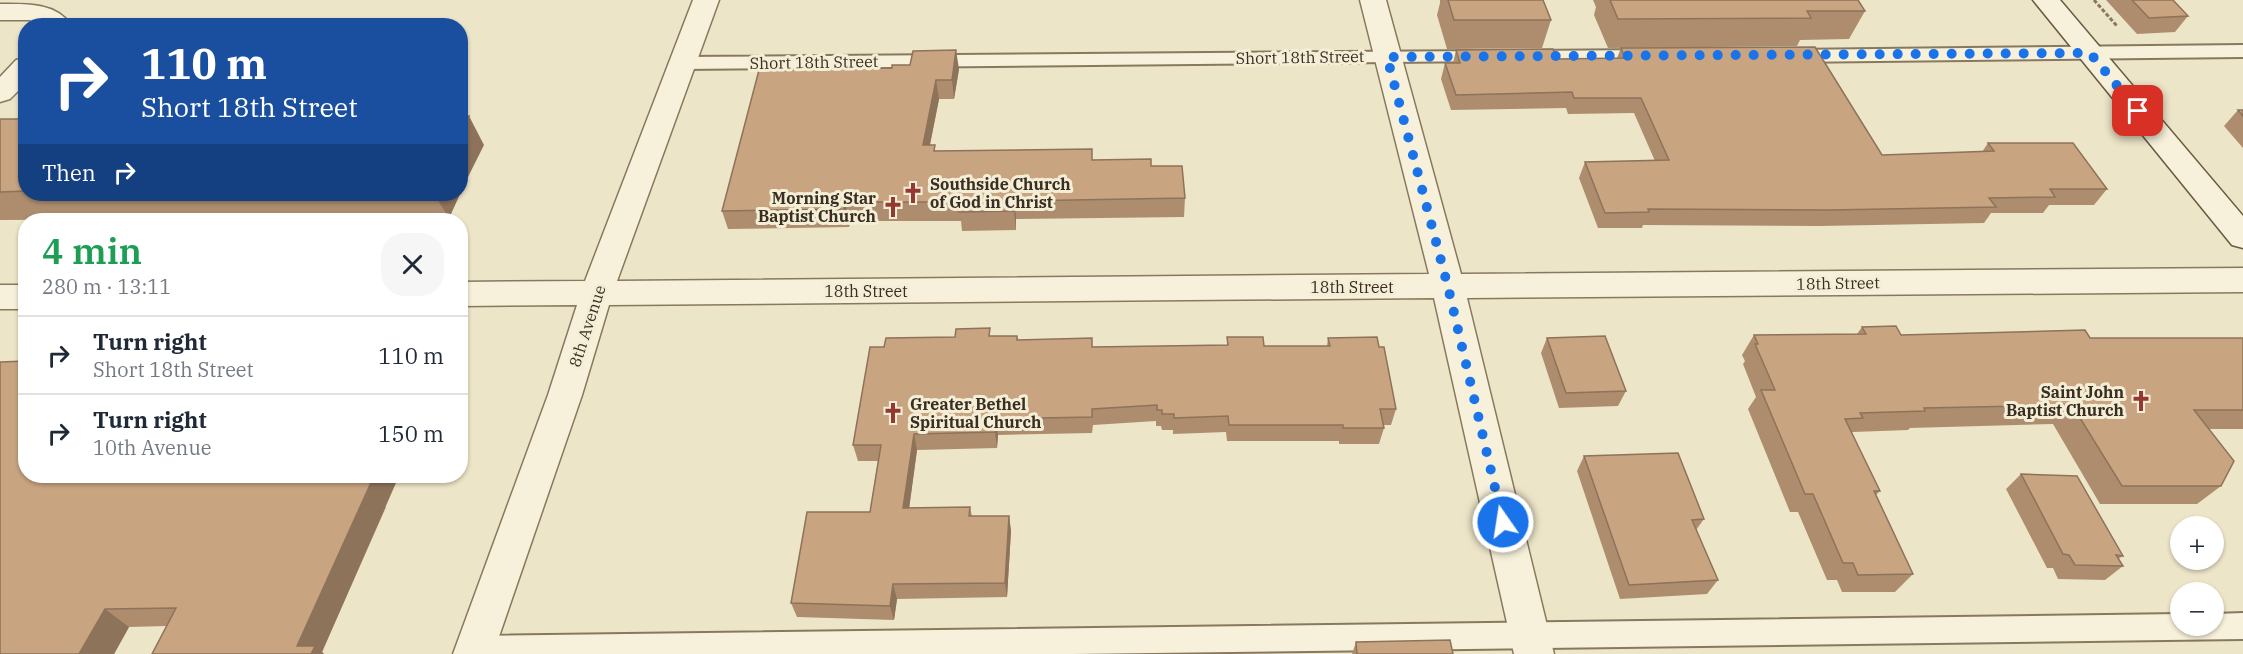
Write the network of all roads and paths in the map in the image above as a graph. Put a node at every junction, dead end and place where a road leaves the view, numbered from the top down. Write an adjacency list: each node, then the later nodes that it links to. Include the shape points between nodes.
1 (706, 0): 11 (street, 8th Avenue)
2 (1373, 0): 9 (street)
3 (2046, 0): 7 (street)
4 (0, 12): 5 (street)
5 (39, 18)
6 (2243, 51): 7 (lane)
7 (2090, 53): 8 (lane); 14 (street)
8 (1772, 56)
9 (1387, 57): 10 (lane, Short 18th Street); 11 (lane, Short 18th Street); 16 (street)
10 (1671, 57)
11 (681, 63): 17 (street, 8th Avenue)
12 (18, 74): 13 (street)
13 (0, 93)
14 (2243, 237)
15 (2243, 280): 16 (street, 18th Street)
16 (1448, 287): 17 (street, 18th Street); 22 (street)
17 (597, 292): 18 (street, 18th Street); 23 (street, 8th Avenue, via 565,395)
18 (468, 294)
19 (0, 297): 20 (street)
20 (18, 297)
21 (2243, 626): 22 (lane)
22 (1531, 644): 23 (lane)
23 (474, 651)

